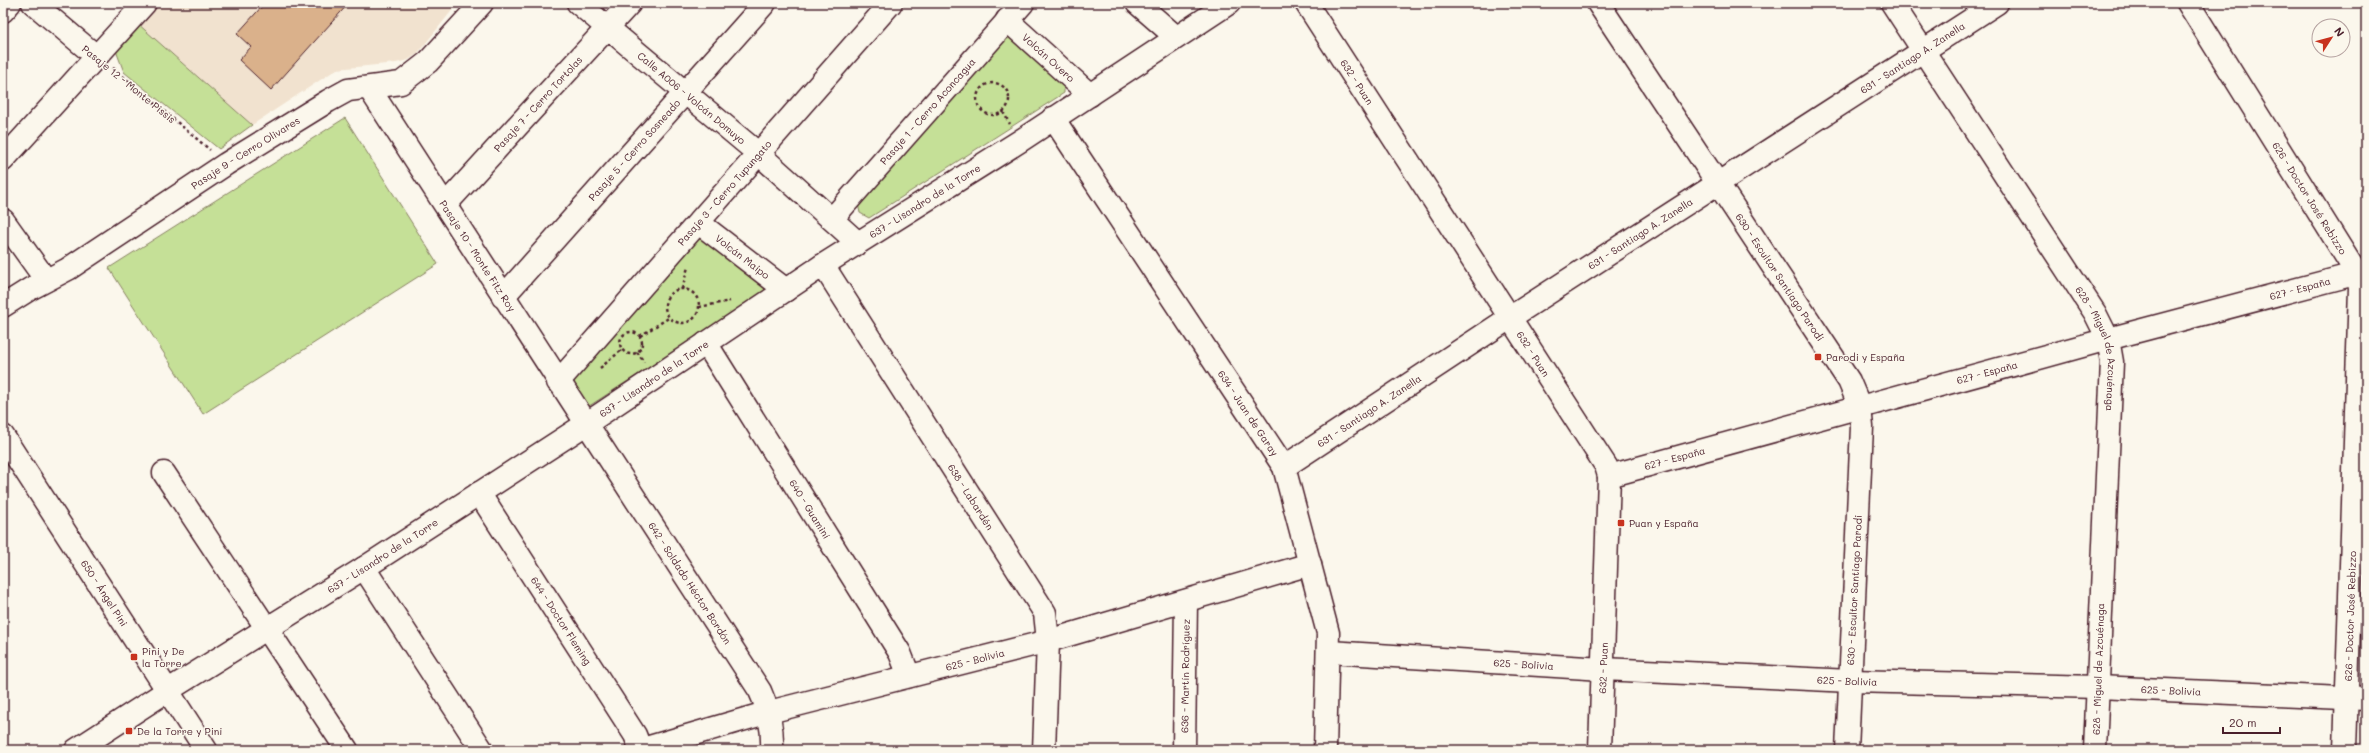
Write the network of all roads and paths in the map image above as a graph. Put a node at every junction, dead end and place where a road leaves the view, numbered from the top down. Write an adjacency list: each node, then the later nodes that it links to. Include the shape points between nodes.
1 (10, 3): 17 (street)
2 (33, 3): 22 (street, Pasaje 12 - Monte Pissis)
3 (145, 3): 22 (street)
4 (482, 3): 23 (street, Pasaje 9 - Cerro Olivares, via 444,46 413,74 401,83)
5 (578, 3): 19 (street, Calle A006 - Volcán Domuyo)
6 (630, 3): 19 (street, Pasaje 7 - Cerro Tortolas)
7 (765, 3): 24 (street, Pasaje 5 - Cerro Sosneado)
8 (892, 3): 28 (street, Pasaje 3 - Cerro Tupungato)
9 (1023, 3): 18 (street, Pasaje 1 - Cerro Aconcagua)
10 (1136, 3): 20 (street)
11 (1229, 3): 20 (street, 637 - Lisandro de la Torre)
12 (1306, 3): 44 (street, 632 - Puan)
13 (1598, 3): 31 (street, 630 - Escultor Santiago Parodi)
14 (1892, 3): 21 (street, 628 - Miguel de Azcuénaga)
15 (1997, 3): 21 (street, 631 - Santiago A. Zanella)
16 (2188, 3): 38 (street, 626 - Doctor José Rebizzo)
17 (3, 11)
18 (1007, 20): 25 (street, Volcán Overo); 33 (street, Pasaje 1 - Cerro Aconcagua)
19 (608, 29): 24 (street, Calle A006 - Volcán Domuyo); 32 (street, Pasaje 7 - Cerro Tortolas)
20 (1176, 37): 25 (street, 637 - Lisandro de la Torre)
21 (1923, 51): 31 (street, 631 - Santiago A. Zanella); 46 (street, 628 - Miguel de Azcuénaga, via 2095,313)
22 (96, 56): 29 (street); 30 (path, Pasaje 12 - Monte Pissis)
23 (369, 88): 30 (street, Pasaje 9 - Cerro Olivares, via 348,90); 32 (street, Pasaje 10 - Monte Fitz Roy)
24 (687, 92): 28 (street, Calle A006 - Volcán Domuyo); 41 (street, Pasaje 5 - Cerro Sosneado)
25 (1090, 95): 27 (street, 637 - Lisandro de la Torre)
26 (1008, 106): 26 (path, via 1008,92 1000,84 989,84 980,90 978,106 986,114 996,116)
27 (1053, 118): 36 (street, 637 - Lisandro de la Torre); 52 (street, 634 - Juan de Garay)
28 (760, 155): 33 (street, Calle A006 - Volcán Domuyo); 35 (street, Pasaje 3 - Cerro Tupungato)
29 (3, 160)
30 (226, 164): 39 (street, Pasaje 9 - Cerro Olivares, via 68,269)
31 (1717, 183): 44 (street, 631 - Santiago A. Zanella); 49 (street, 630 - Escultor Santiago Parodi, via 1849,381)
32 (446, 204): 41 (street, Pasaje 10 - Monte Fitz Roy)
33 (832, 219): 36 (street, Calle A006 - Volcán Domuyo)
34 (3, 220): 39 (street)
35 (699, 224): 40 (street, Volcán Maipo); 48 (street, Pasaje 3 - Cerro Tupungato)
36 (858, 243): 37 (street, 637 - Lisandro de la Torre)
37 (823, 266): 40 (street, 637 - Lisandro de la Torre); 60 (street, 638 - Labardén, via 1045,613)
38 (2362, 273): 46 (street, 627 - España); 67 (street, 626 - Doctor José Rebizzo)
39 (46, 280): 42 (street, Pasaje 9 - Cerro Olivares)
40 (786, 290): 47 (street, 637 - Lisandro de la Torre)
41 (503, 296): 48 (street, Pasaje 10 - Monte Fitz Roy)
42 (3, 306)
43 (670, 317): 43 (path, via 679,323 695,318 699,307 692,292 682,289 668,297 666,307); 45 (path)
44 (1511, 317): 52 (street, 631 - Santiago A. Zanella); 54 (street, 632 - Puan, via 1606,466)
45 (640, 336): 45 (path, via 631,332 624,335 621,346 624,351 631,354 638,352 642,343)
46 (2108, 339): 49 (street, 627 - España); 65 (street, 628 - Miguel de Azcuénaga, via 2112,362)
47 (706, 344): 50 (street, 637 - Lisandro de la Torre); 63 (street, 640 - Guaminí, via 900,653)
48 (558, 382): 50 (street, Pasaje 10 - Monte Fitz Roy)
49 (1860, 407): 54 (street, 627 - España); 64 (street, 630 - Escultor Santiago Parodi, via 1862,427)
50 (586, 424): 55 (street, 637 - Lisandro de la Torre); 68 (street, 642 - Soldado Héctor Bordón, via 760,691)
51 (3, 436): 66 (street, 650 - Ángel Pini)
52 (1284, 467): 56 (street, 634 - Juan de Garay)
53 (164, 473): 59 (street)
54 (1609, 476): 62 (street, 632 - Puan)
55 (479, 493): 57 (street, 637 - Lisandro de la Torre); 73 (street, 644 - Doctor Fleming, via 635,736)
56 (1310, 564): 58 (street, 625 - Bolivia); 61 (street, 634 - Juan de Garay, via 1328,633)
57 (364, 568): 59 (street, 637 - Lisandro de la Torre); 72 (street)
58 (1186, 601): 60 (street, 625 - Bolivia); 76 (street, 636 - Martín Rodríguez)
59 (267, 628): 66 (street, 637 - Lisandro de la Torre); 71 (street)
60 (1048, 641): 63 (street, 625 - Bolivia); 75 (street, 638 - Labardén)
61 (1329, 652): 62 (street, 625 - Bolivia); 77 (street, 634 - Juan de Garay)
62 (1603, 669): 64 (street, 625 - Bolivia); 78 (street, 632 - Puan)
63 (909, 676): 68 (street, 625 - Bolivia)
64 (1850, 681): 65 (street, 625 - Bolivia); 79 (street, 630 - Escultor Santiago Parodi)
65 (2098, 687): 67 (street, 625 - Bolivia); 80 (street, 628 - Miguel de Azcuénaga)
66 (167, 691): 69 (street, 637 - Lisandro de la Torre); 70 (street, 650 - Ángel Pini)
67 (2357, 698): 81 (street, 626 - Doctor José Rebizzo)
68 (769, 712): 73 (street, 625 - Bolivia); 74 (street, 642 - Soldado Héctor Bordón, via 773,732)
69 (76, 750)
70 (206, 750)
71 (346, 750)
72 (482, 750)
73 (640, 750)
74 (772, 750)
75 (1044, 750)
76 (1184, 750)
77 (1325, 750)
78 (1600, 750)
79 (1847, 750)
80 (2095, 750)
81 (2345, 750)

